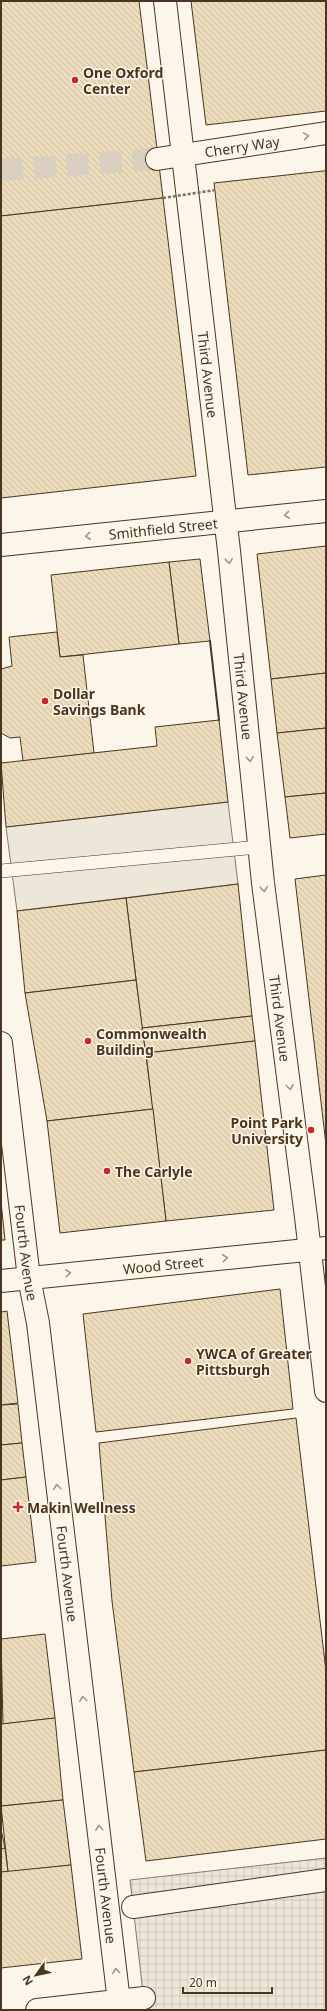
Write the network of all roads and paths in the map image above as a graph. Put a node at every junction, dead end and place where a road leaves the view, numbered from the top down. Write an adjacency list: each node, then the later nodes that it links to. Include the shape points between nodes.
1 (165, 1): 3 (street, Third Avenue)
2 (326, 133): 3 (street, Cherry Way, one-way to 2)
3 (182, 156): 4 (street, Cherry Way); 8 (street, Third Avenue)
4 (157, 159)
5 (215, 190): 6 (path, bridge)
6 (163, 198)
7 (326, 511): 8 (street, Smithfield Street, one-way to 8)
8 (225, 522): 9 (street, Smithfield Street, one-way to 9); 10 (street, Third Avenue, one-way to 10)
9 (1, 545)
10 (259, 847): 11 (lane); 13 (street, Third Avenue, one-way to 13)
11 (1, 871)
12 (1, 1043): 14 (street, Fourth Avenue)
13 (318, 1249): 14 (street, Wood Street, one-way to 13); 16 (street, Third Avenue)
14 (29, 1278): 15 (street, Wood Street); 20 (street, Fourth Avenue, one-way to 14, via 38,1323)
15 (1, 1281)
16 (326, 1391)
17 (326, 1880): 18 (street)
18 (133, 1906)
19 (144, 1998): 20 (street)
20 (119, 2006): 21 (street)
21 (36, 2010)

